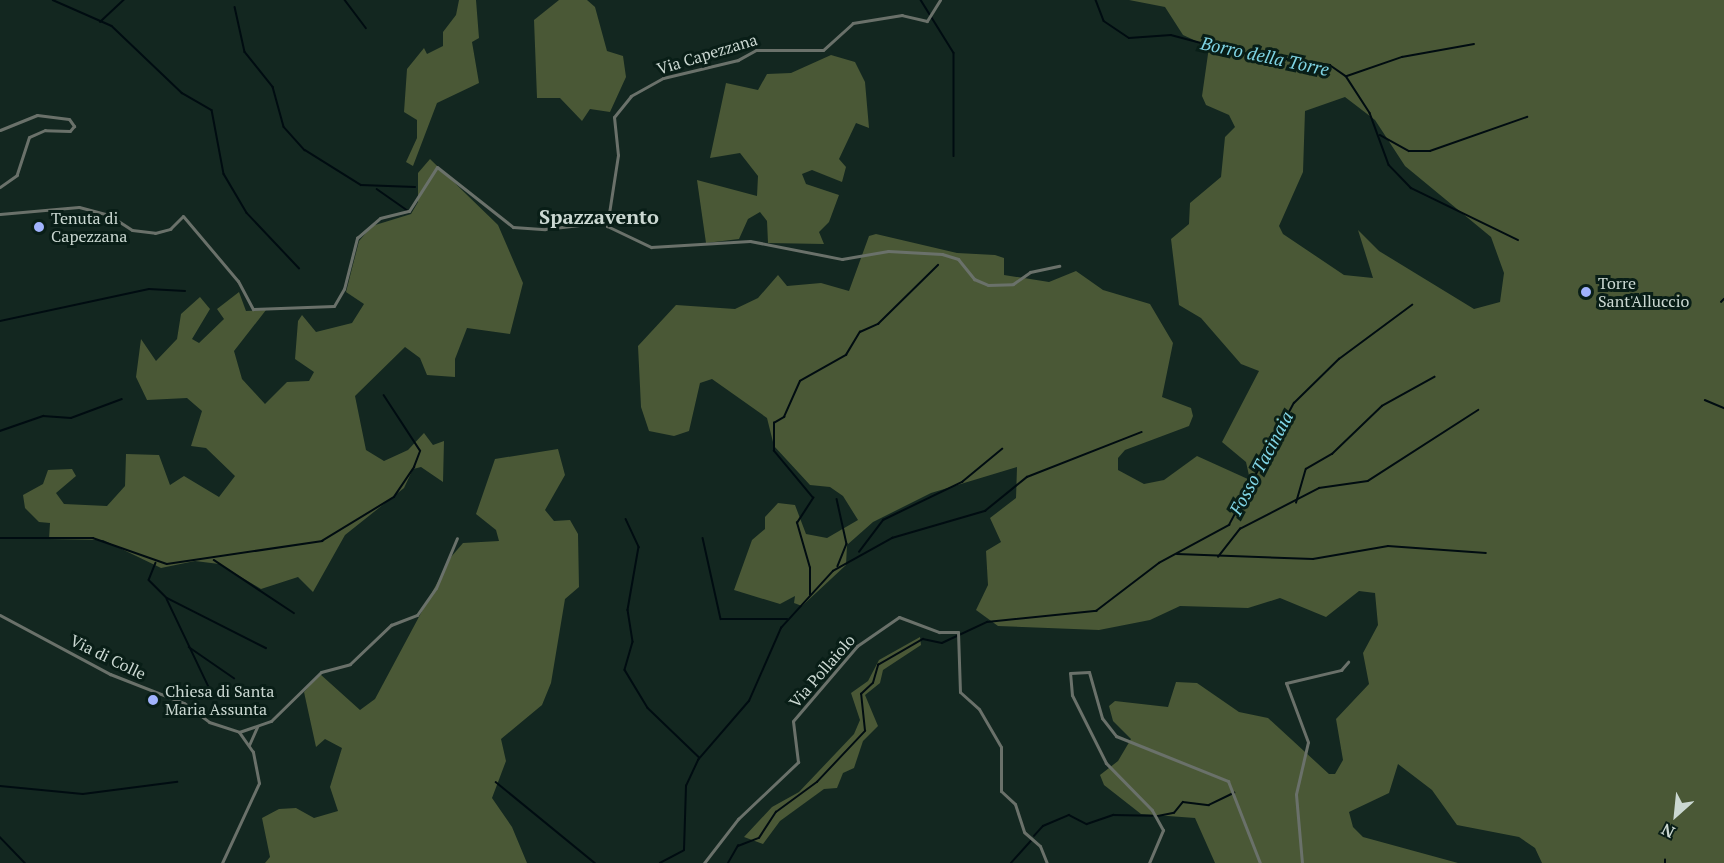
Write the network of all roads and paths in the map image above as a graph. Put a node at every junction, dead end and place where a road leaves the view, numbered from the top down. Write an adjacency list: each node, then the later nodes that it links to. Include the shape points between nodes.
1 (940, 0): 5 (street, Via Capezzana, via 927,21 902,15 853,24 823,50 756,50 738,60 663,78 632,96 614,117 618,155)
2 (0, 130): 3 (street, via 37,115 69,119 74,126 67,132 45,130 29,137 17,175)
3 (0, 187)
4 (0, 214): 5 (street, via 79,207 109,215 132,230 164,233 183,216 201,243 217,252 238,281 247,307 253,309 334,306 344,290 357,238 380,218 409,211 437,167 520,229)
5 (607, 224): 6 (street, via 651,247 750,241 842,259 888,251 942,254 958,259 974,279 988,285 1013,284 1030,272)
6 (1059, 266)
7 (457, 538): 10 (street, via 436,588 417,615 391,625 350,663 321,672 271,721)
8 (0, 615): 11 (street, Via di Colle, via 110,674 184,703 206,720)
9 (1348, 662): 18 (street, via 1341,670 1286,683 1308,742 1296,794)
10 (258, 725): 11 (street); 12 (street)
11 (238, 732): 12 (street)
12 (249, 747): 13 (street, via 259,783)
13 (222, 863)
14 (704, 863): 15 (street, Via Pollaiolo, via 738,819 798,762 793,722 857,646 899,617 939,632 958,633 954,651 960,692 979,710 1001,747 1001,791 1015,804 1024,832 1040,846)
15 (1047, 863)
16 (1149, 863): 17 (street, via 1163,830 1152,810 1106,763 1072,695 1070,673 1089,672 1102,718 1116,736 1228,781)
17 (1260, 863)
18 (1302, 863)

